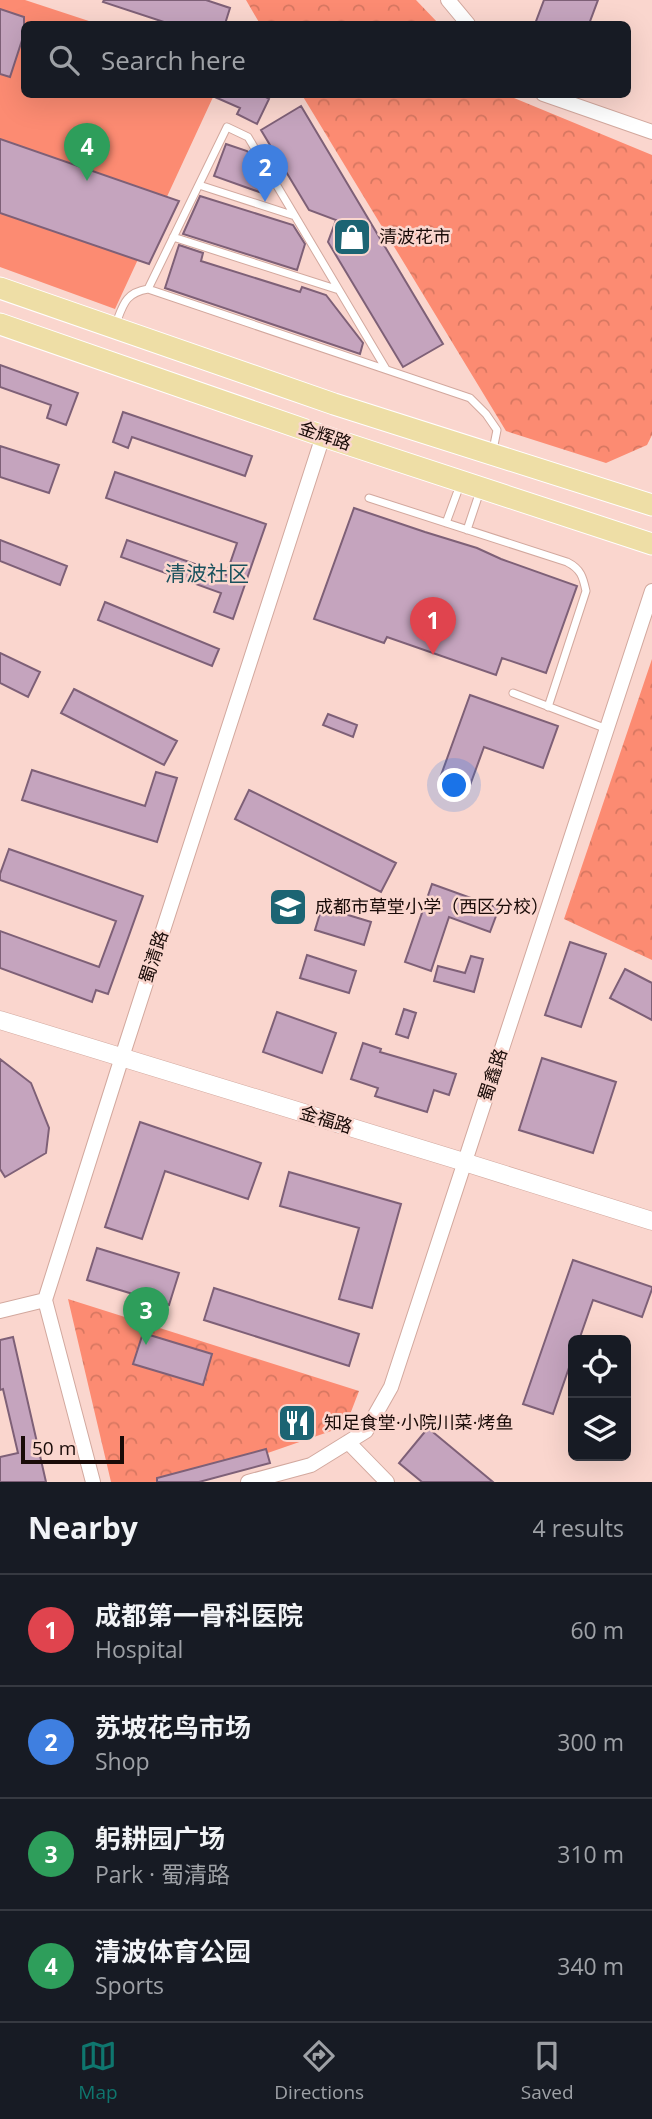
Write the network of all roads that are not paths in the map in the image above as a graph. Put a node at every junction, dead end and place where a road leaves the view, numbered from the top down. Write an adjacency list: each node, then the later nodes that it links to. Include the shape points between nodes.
1 (448, 0): 2 (street)
2 (466, 21)
3 (554, 98): 4 (street)
4 (652, 132)
5 (199, 185): 6 (lane); 6 (lane, via 227,127 248,137); 7 (lane)
6 (295, 216): 10 (lane)
7 (173, 237): 9 (lane); 10 (lane)
8 (0, 288): 12 (main road, 金辉路)
9 (148, 289): 12 (lane, via 135,291 125,301); 13 (lane)
10 (339, 290): 13 (lane)
11 (0, 324): 14 (main road, 金辉路)
12 (115, 327): 15 (main road, 金辉路)
13 (386, 369): 15 (lane, via 470,397 497,430)
14 (323, 436): 16 (main road, 金辉路); 27 (street, 蜀清路)
15 (492, 454): 16 (main road); 18 (main road, 金辉路)
16 (471, 484): 19 (lane); 20 (lane); 21 (main road, 金辉路)
17 (369, 498): 19 (lane)
18 (652, 505)
19 (446, 523): 20 (lane)
20 (467, 530): 24 (lane, via 567,562 582,575 586,592)
21 (652, 544)
22 (652, 591): 25 (street, 蜀鑫路)
23 (513, 693): 24 (lane)
24 (548, 707): 25 (lane)
25 (607, 729): 28 (street, 蜀鑫路)
26 (0, 1020): 27 (street, 金福路)
27 (122, 1057): 28 (street, 金福路); 30 (street, 蜀清路)
28 (464, 1162): 29 (street, 金福路); 32 (street, 蜀鑫路, via 391,1387 366,1431)
29 (652, 1221)
30 (46, 1300): 31 (street); 33 (street)
31 (0, 1311)
32 (348, 1442): 34 (street, 蜀鑫路, via 311,1465); 35 (street)
33 (93, 1482)
34 (248, 1482)
35 (387, 1482)

